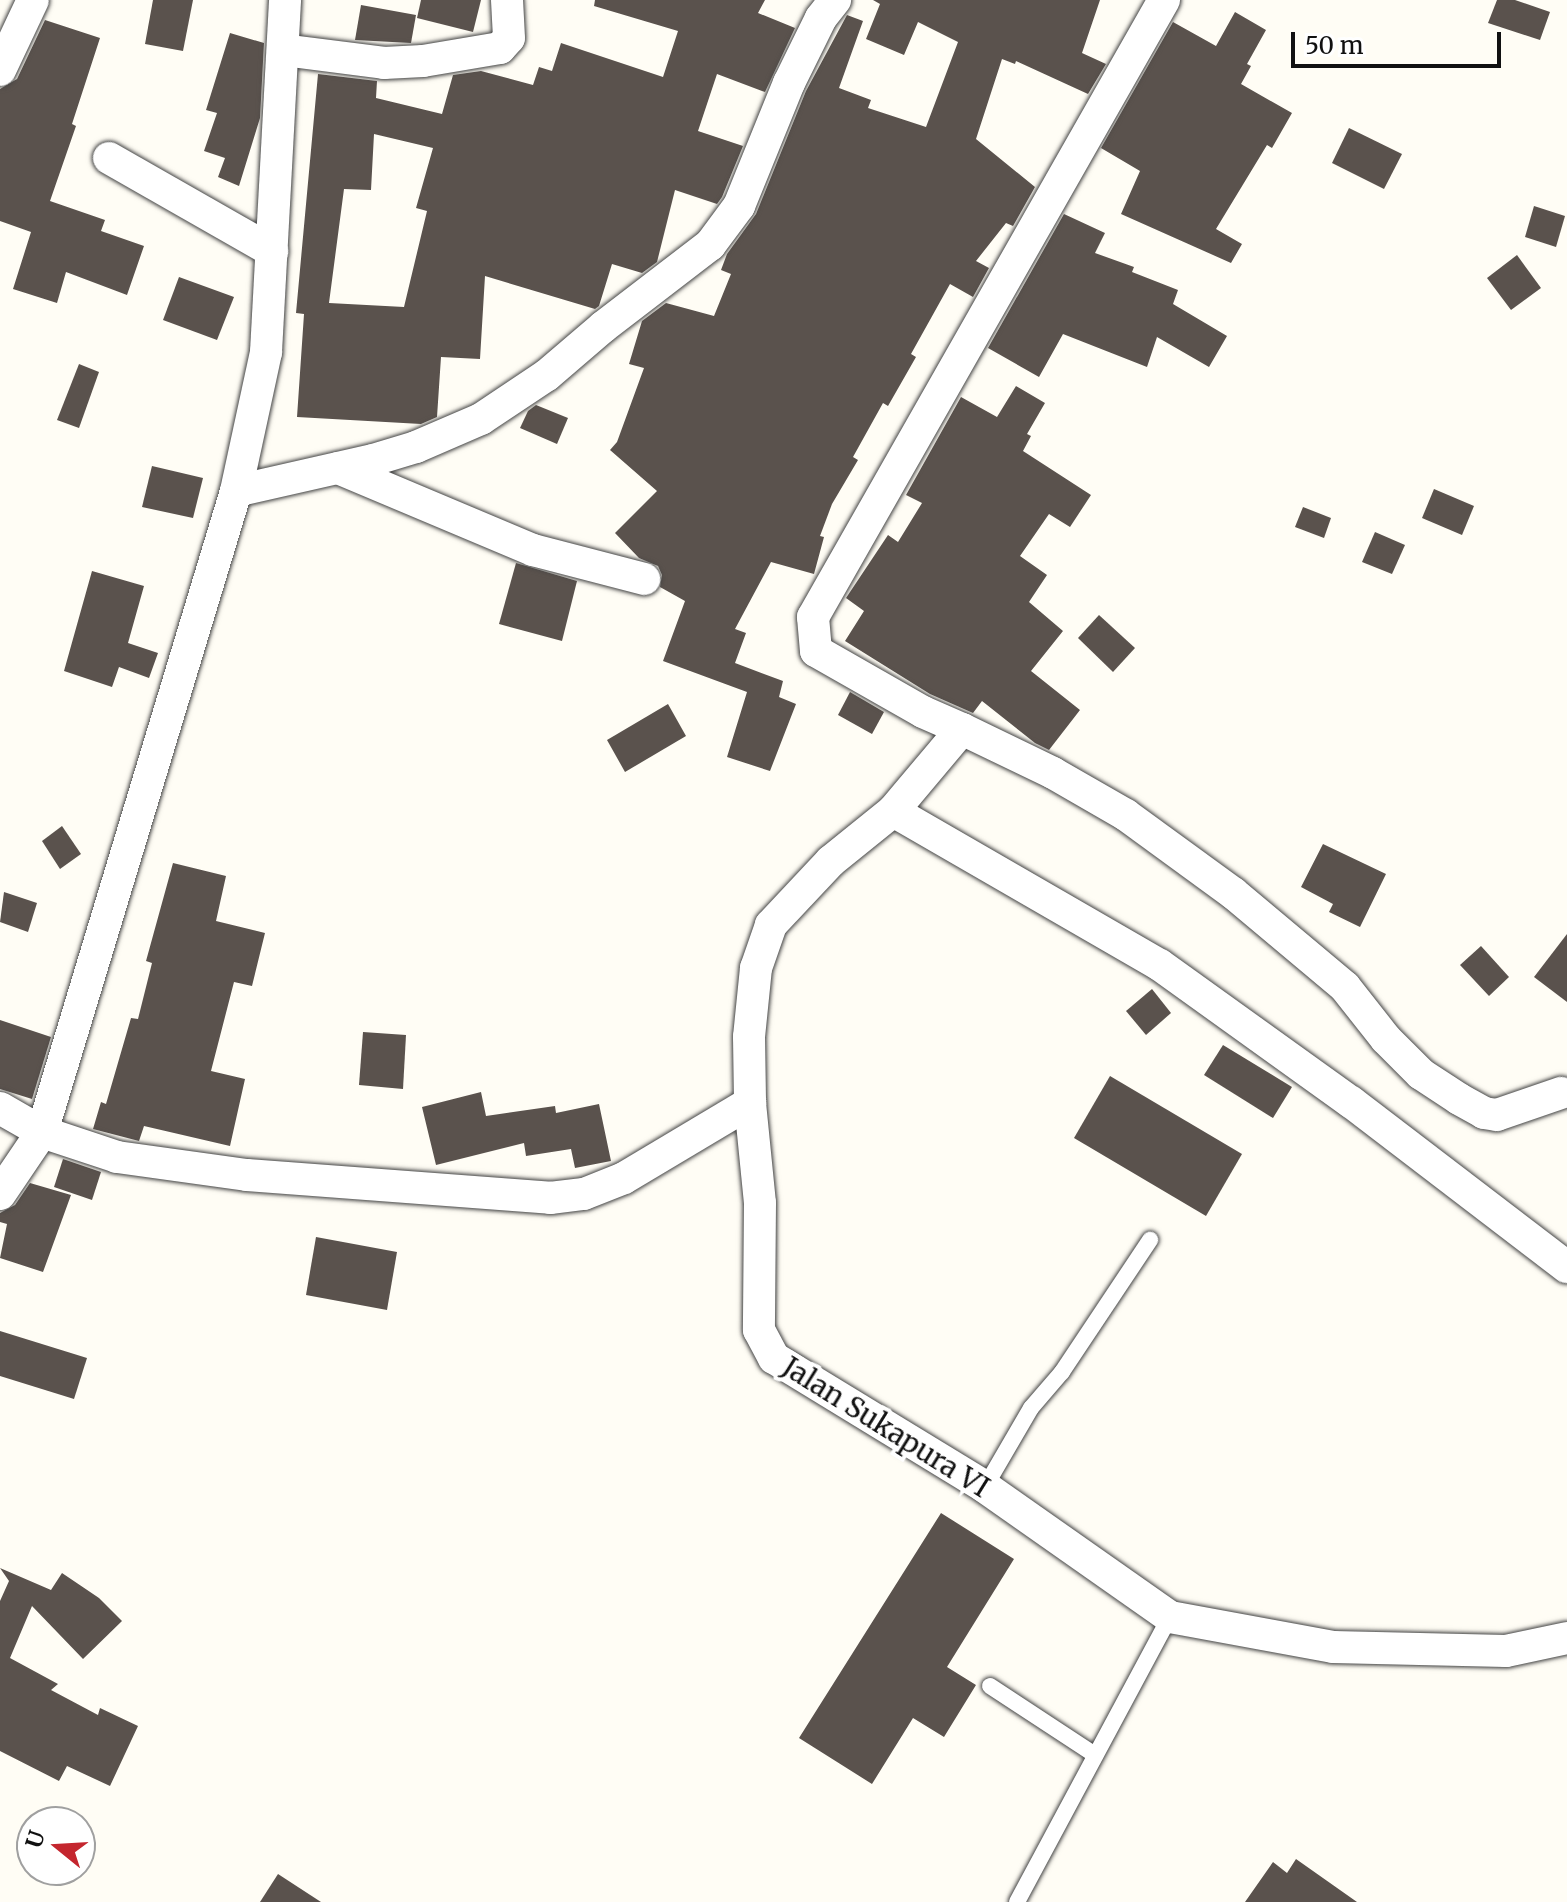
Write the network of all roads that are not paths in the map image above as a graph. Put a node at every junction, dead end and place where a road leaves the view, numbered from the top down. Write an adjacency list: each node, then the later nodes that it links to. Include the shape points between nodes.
1 (33, 0): 7 (street)
2 (285, 0): 6 (street)
3 (507, 0): 6 (street, via 509,38 500,48 395,63)
4 (835, 0): 10 (street, via 789,83 739,206 710,245 547,375 481,419 416,447)
5 (1164, 0): 13 (street, via 813,617 816,651)
6 (283, 50): 9 (street)
7 (0, 70)
8 (109, 158): 9 (street)
9 (272, 251): 11 (street, via 266,352)
10 (338, 468): 11 (street); 12 (street, via 533,550)
11 (236, 491): 18 (street)
12 (644, 579)
13 (962, 729): 14 (street, Jalan Sukapura VI); 15 (street, via 1126,815 1233,893 1345,987 1421,1074 1459,1099 1497,1115)
14 (893, 811): 16 (street, Jalan Sukapura VI, via 831,861 771,925 756,968); 21 (street, via 1160,965)
15 (1561, 1093)
16 (750, 1103): 18 (street, via 624,1178 584,1194 550,1198 247,1175 117,1157); 22 (street, Jalan Sukapura VI, via 760,1203 759,1330 774,1358)
17 (0, 1108): 18 (street)
18 (42, 1132): 19 (street)
19 (0, 1194)
20 (1150, 1240): 22 (lane, via 1062,1372 1031,1408)
21 (1567, 1267)
22 (985, 1487): 23 (street, Jalan Sukapura VI)
23 (1170, 1617): 24 (street, via 1333,1647 1506,1651); 26 (lane)
24 (1567, 1638)
25 (990, 1686): 26 (lane)
26 (1095, 1755): 27 (lane)
27 (1017, 1902)

